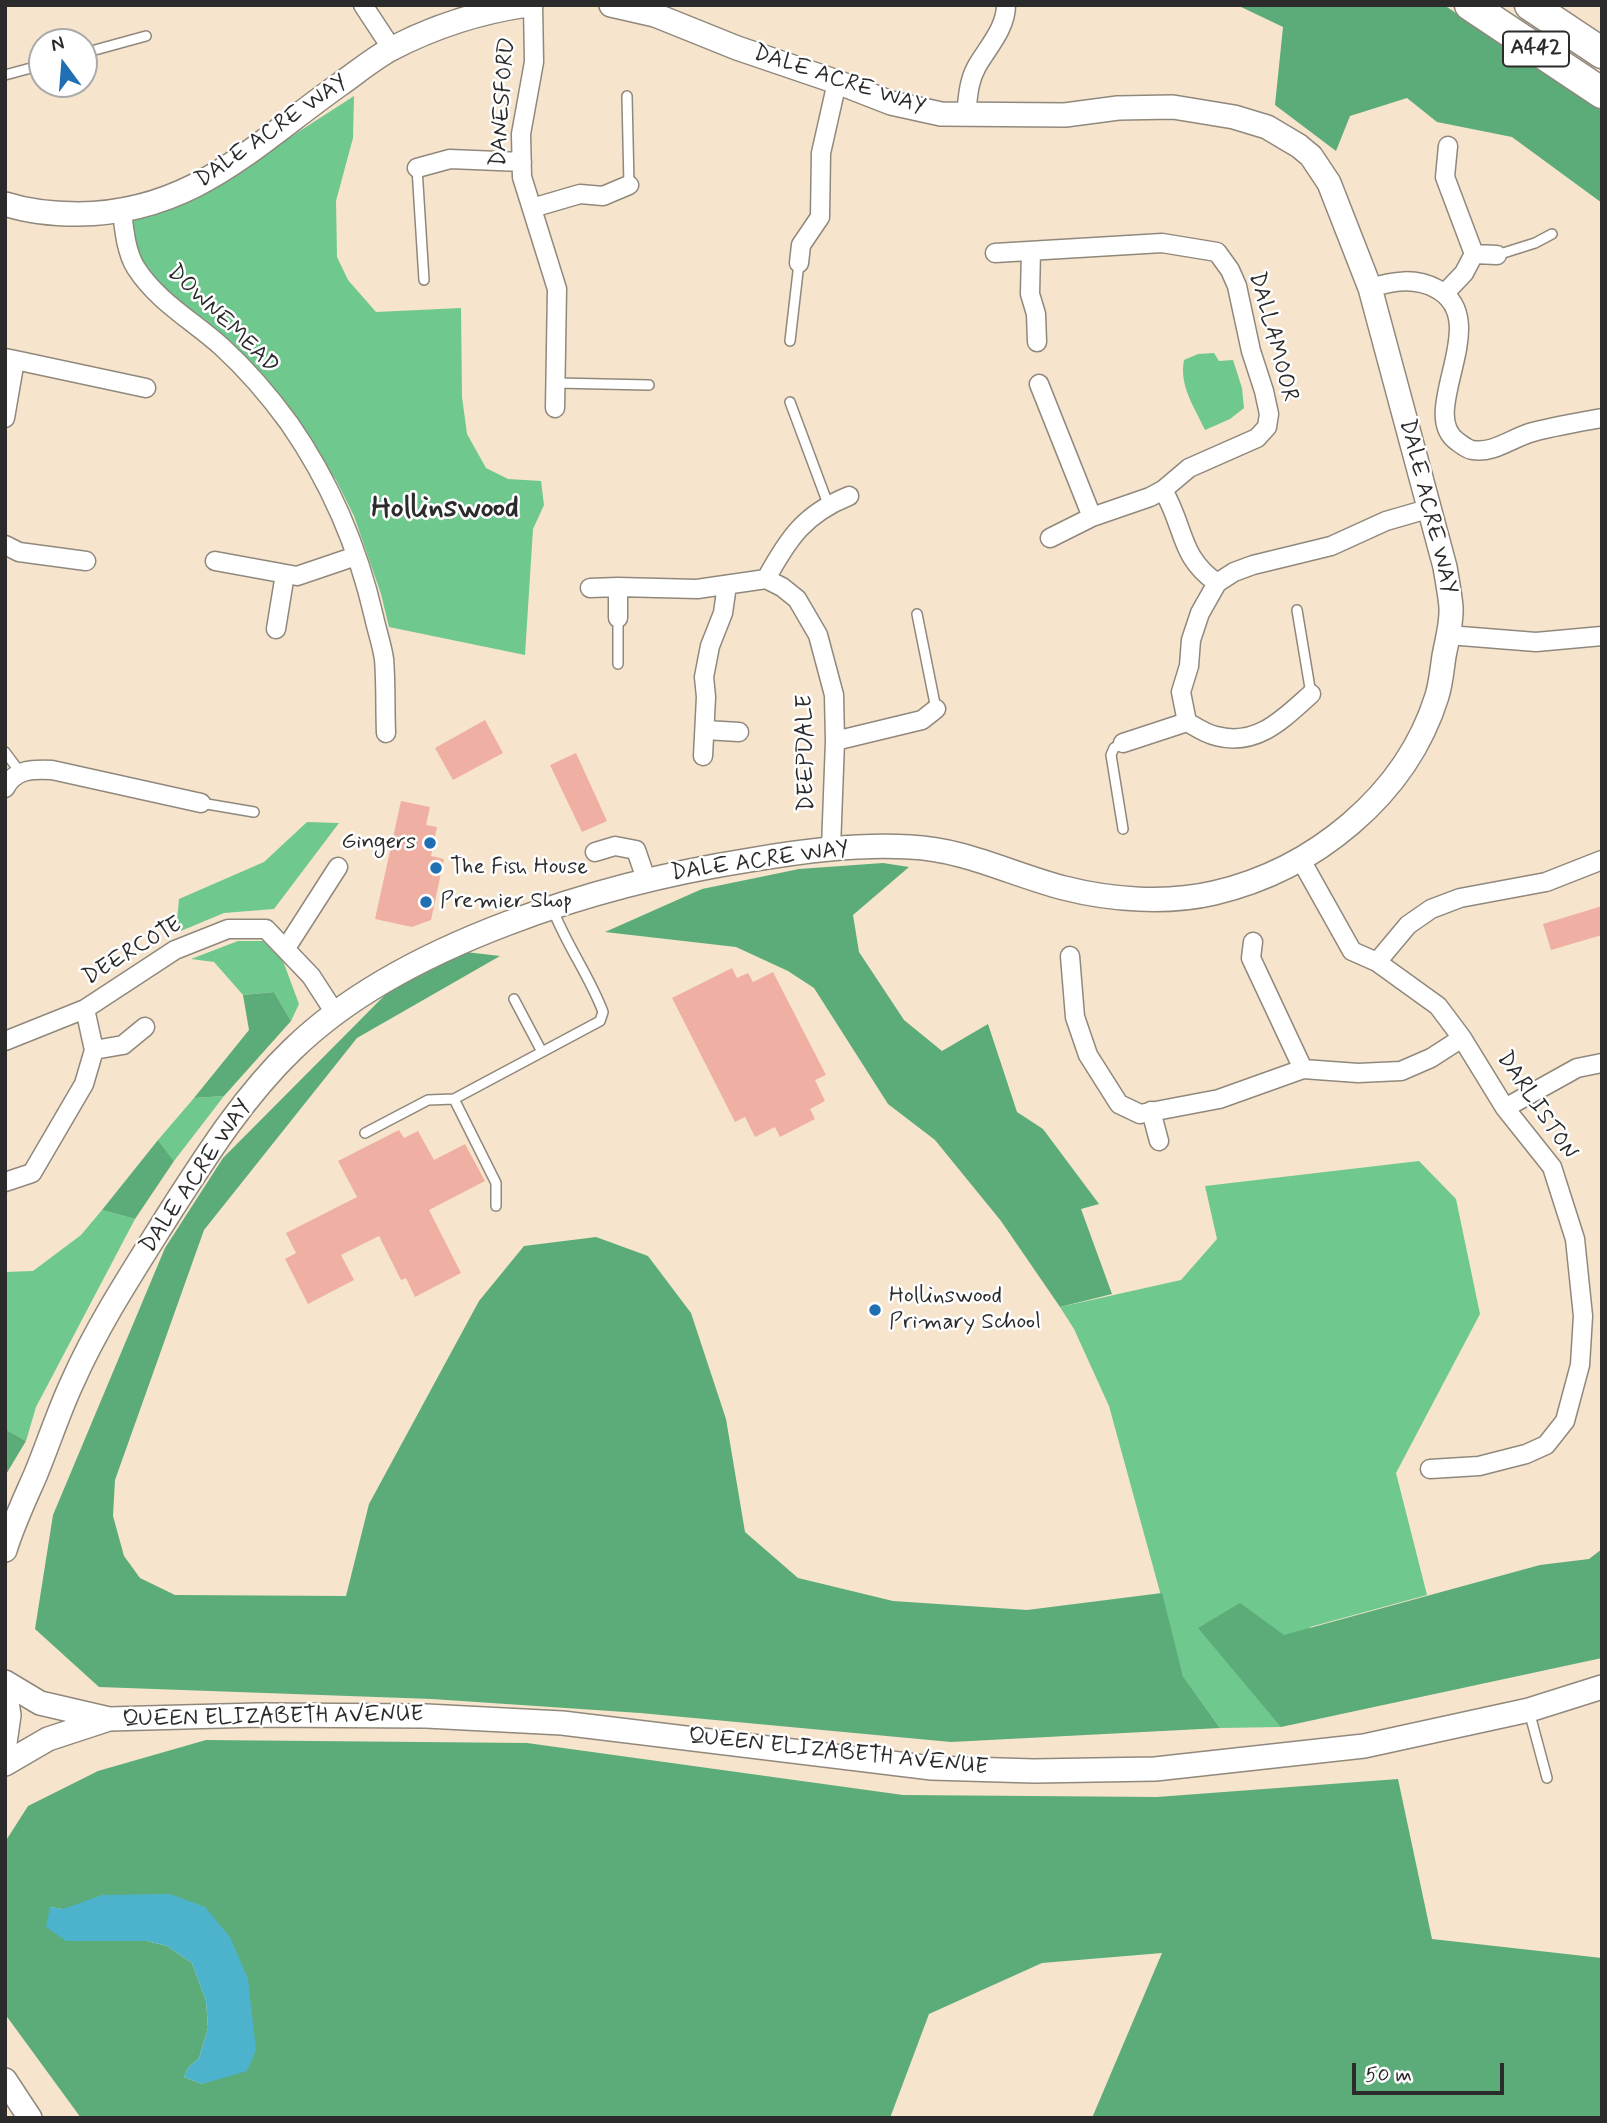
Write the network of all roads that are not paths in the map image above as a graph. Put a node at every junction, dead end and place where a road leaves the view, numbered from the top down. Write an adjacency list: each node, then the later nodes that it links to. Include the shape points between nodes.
1 (363, 5): 10 (street)
2 (527, 5): 10 (street, DALE ACRE WAY, via 456,20)
3 (533, 5): 19 (street, DANESFORD, via 534,62 521,134)
4 (1006, 5): 17 (street, via 995,38 969,84)
5 (1470, 5): 15 (highway, A442)
6 (1530, 5): 11 (highway, A442)
7 (624, 6): 14 (street, DALE ACRE WAY)
8 (146, 36): 9 (lane)
9 (98, 49)
10 (392, 49): 24 (street, DALE ACRE WAY, via 213,176 177,195)
11 (1602, 53)
12 (28, 69): 13 (lane)
13 (5, 75)
14 (837, 82): 17 (street, DALE ACRE WAY, via 891,103); 30 (street, via 821,153 820,217 801,245)
15 (1602, 93)
16 (627, 96): 21 (lane)
17 (966, 115): 32 (street, DALE ACRE WAY, via 1065,115 1173,107 1267,127 1311,156 1329,183)
18 (1448, 146): 28 (street, via 1446,177)
19 (522, 162): 20 (street, via 450,159); 23 (street, DANESFORD)
20 (417, 168): 31 (lane)
21 (629, 185): 23 (street, via 603,196 580,194)
22 (5, 204): 24 (street, DALE ACRE WAY, via 44,214)
23 (532, 208): 37 (street, DANESFORD, via 557,289)
24 (122, 211): 52 (street, DOWNEMEAD, via 135,265 148,284 223,348 288,422 327,484)
25 (1552, 234): 29 (lane)
26 (1031, 251): 27 (street, DALLAMOOR); 35 (street); 45 (street, DALLAMOOR, via 1162,243 1217,253 1230,270 1264,391 1269,414 1266,427 1257,438 1189,468)
27 (995, 253)
28 (1474, 254): 29 (street); 33 (street)
29 (1497, 255)
30 (799, 263): 34 (lane)
31 (424, 280)
32 (1370, 288): 33 (street, via 1414,281); 48 (street, DALE ACRE WAY)
33 (1445, 293): 44 (street, via 1454,303 1459,343 1445,422 1453,439 1471,450 1488,449 1529,433)
34 (790, 341)
35 (1037, 342)
36 (10, 359): 40 (street); 43 (street)
37 (556, 383): 38 (lane); 42 (street, DANESFORD)
38 (649, 384)
39 (1039, 384): 49 (street)
40 (146, 388)
41 (790, 402): 47 (lane)
42 (555, 408)
43 (5, 418)
44 (1602, 418)
45 (1163, 490): 49 (street); 57 (street, via 1174,508 1188,554)
46 (849, 496): 47 (street)
47 (828, 504): 56 (street, via 790,536)
48 (1430, 508): 57 (street, via 1386,521 1331,546 1253,565); 65 (street, DALE ACRE WAY, via 1446,567 1452,611)
49 (1092, 517): 50 (street)
50 (1050, 538)
51 (5, 545): 53 (street, via 19,552)
52 (356, 556): 55 (street, via 297,576); 73 (street, DOWNEMEAD, via 383,657)
53 (86, 561)
54 (215, 561): 55 (street)
55 (285, 574): 64 (street)
56 (766, 579): 58 (street); 74 (street, DEEPDALE, via 797,599 818,635 834,695)
57 (1217, 583): 70 (street, via 1191,640 1181,692)
58 (727, 585): 59 (street); 71 (street, via 704,677)
59 (618, 587): 60 (street); 63 (street)
60 (590, 588)
61 (1297, 610): 68 (lane)
62 (917, 614): 69 (lane)
63 (618, 618): 67 (lane)
64 (276, 629)
65 (1448, 635): 66 (street, via 1536,642); 85 (street, DALE ACRE WAY, via 1437,696 1401,767 1360,817)
66 (1602, 636)
67 (618, 664)
68 (1311, 694): 70 (street, via 1275,727 1239,740 1214,736)
69 (936, 709): 74 (street, via 922,720)
70 (1186, 722): 75 (street)
71 (705, 730): 72 (street); 77 (street)
72 (739, 732)
73 (386, 733)
74 (835, 741): 83 (street, DEEPDALE)
75 (1122, 743): 82 (lane, via 1111,755)
76 (5, 752): 78 (lane)
77 (703, 756)
78 (20, 772): 79 (street); 80 (street, via 52,769)
79 (5, 788)
80 (201, 803): 81 (lane)
81 (254, 812)
82 (1123, 829)
83 (831, 848): 85 (street, DALE ACRE WAY, via 912,847 954,852 1066,889 1120,898 1211,894); 88 (street, DALE ACRE WAY)
84 (595, 852): 88 (street, via 614,846 636,850)
85 (1301, 860): 93 (street, DARLISTON, via 1352,951)
86 (1602, 860): 93 (street, via 1546,882 1460,898 1431,909 1408,925)
87 (338, 867): 91 (street)
88 (646, 879): 89 (street, DALE ACRE WAY)
89 (553, 908): 96 (street, DALE ACRE WAY, via 448,949); 101 (lane, via 603,1013 600,1021)
90 (1253, 942): 103 (street, via 1251,958)
91 (286, 948): 95 (street, DEERCOTE, via 266,929 228,929 176,950); 96 (street, DEERCOTE, via 311,975)
92 (1070, 956): 106 (street, via 1075,1017 1088,1055 1119,1104 1140,1114)
93 (1377, 962): 98 (street, DARLISTON, via 1438,1006)
94 (514, 999): 101 (lane)
95 (85, 1009): 99 (street, DEERCOTE); 100 (street)
96 (335, 1013): 114 (street, DALE ACRE WAY, via 291,1050 229,1122 117,1296 72,1381)
97 (145, 1027): 100 (street, via 123,1045)
98 (1462, 1038): 103 (street, via 1401,1071); 105 (street, DARLISTON)
99 (5, 1041)
100 (94, 1050): 109 (street, via 84,1084 32,1173)
101 (542, 1052): 104 (lane)
102 (1602, 1063): 105 (street, via 1577,1068)
103 (1303, 1069): 106 (street, via 1219,1098)
104 (454, 1099): 107 (lane, via 428,1100); 110 (lane, via 496,1183)
105 (1505, 1108): 112 (street, DARLISTON, via 1552,1167 1575,1239)
106 (1151, 1111): 108 (street)
107 (365, 1133)
108 (1159, 1141)
109 (5, 1182)
110 (496, 1206)
111 (1602, 1313): 112 (street)
112 (1583, 1316): 113 (street, DARLISTON, via 1580,1365 1564,1421 1546,1445 1479,1466)
113 (1430, 1469)
114 (10, 1525): 115 (street, DALE ACRE WAY)
115 (5, 1550)
116 (5, 1682): 120 (street, QUEEN ELIZABETH AVENUE, via 40,1703)
117 (1602, 1687): 119 (street, QUEEN ELIZABETH AVENUE)
118 (5, 1690): 121 (street, via 9,1715)
119 (1529, 1710): 120 (street, QUEEN ELIZABETH AVENUE, via 1364,1746 1221,1763 1034,1771 932,1768 562,1723 426,1716); 123 (lane)
120 (109, 1719): 122 (street, QUEEN ELIZABETH AVENUE, via 48,1739)
121 (5, 1743)
122 (5, 1765)
123 (1547, 1778)
124 (5, 2080): 125 (street)
125 (30, 2118)

